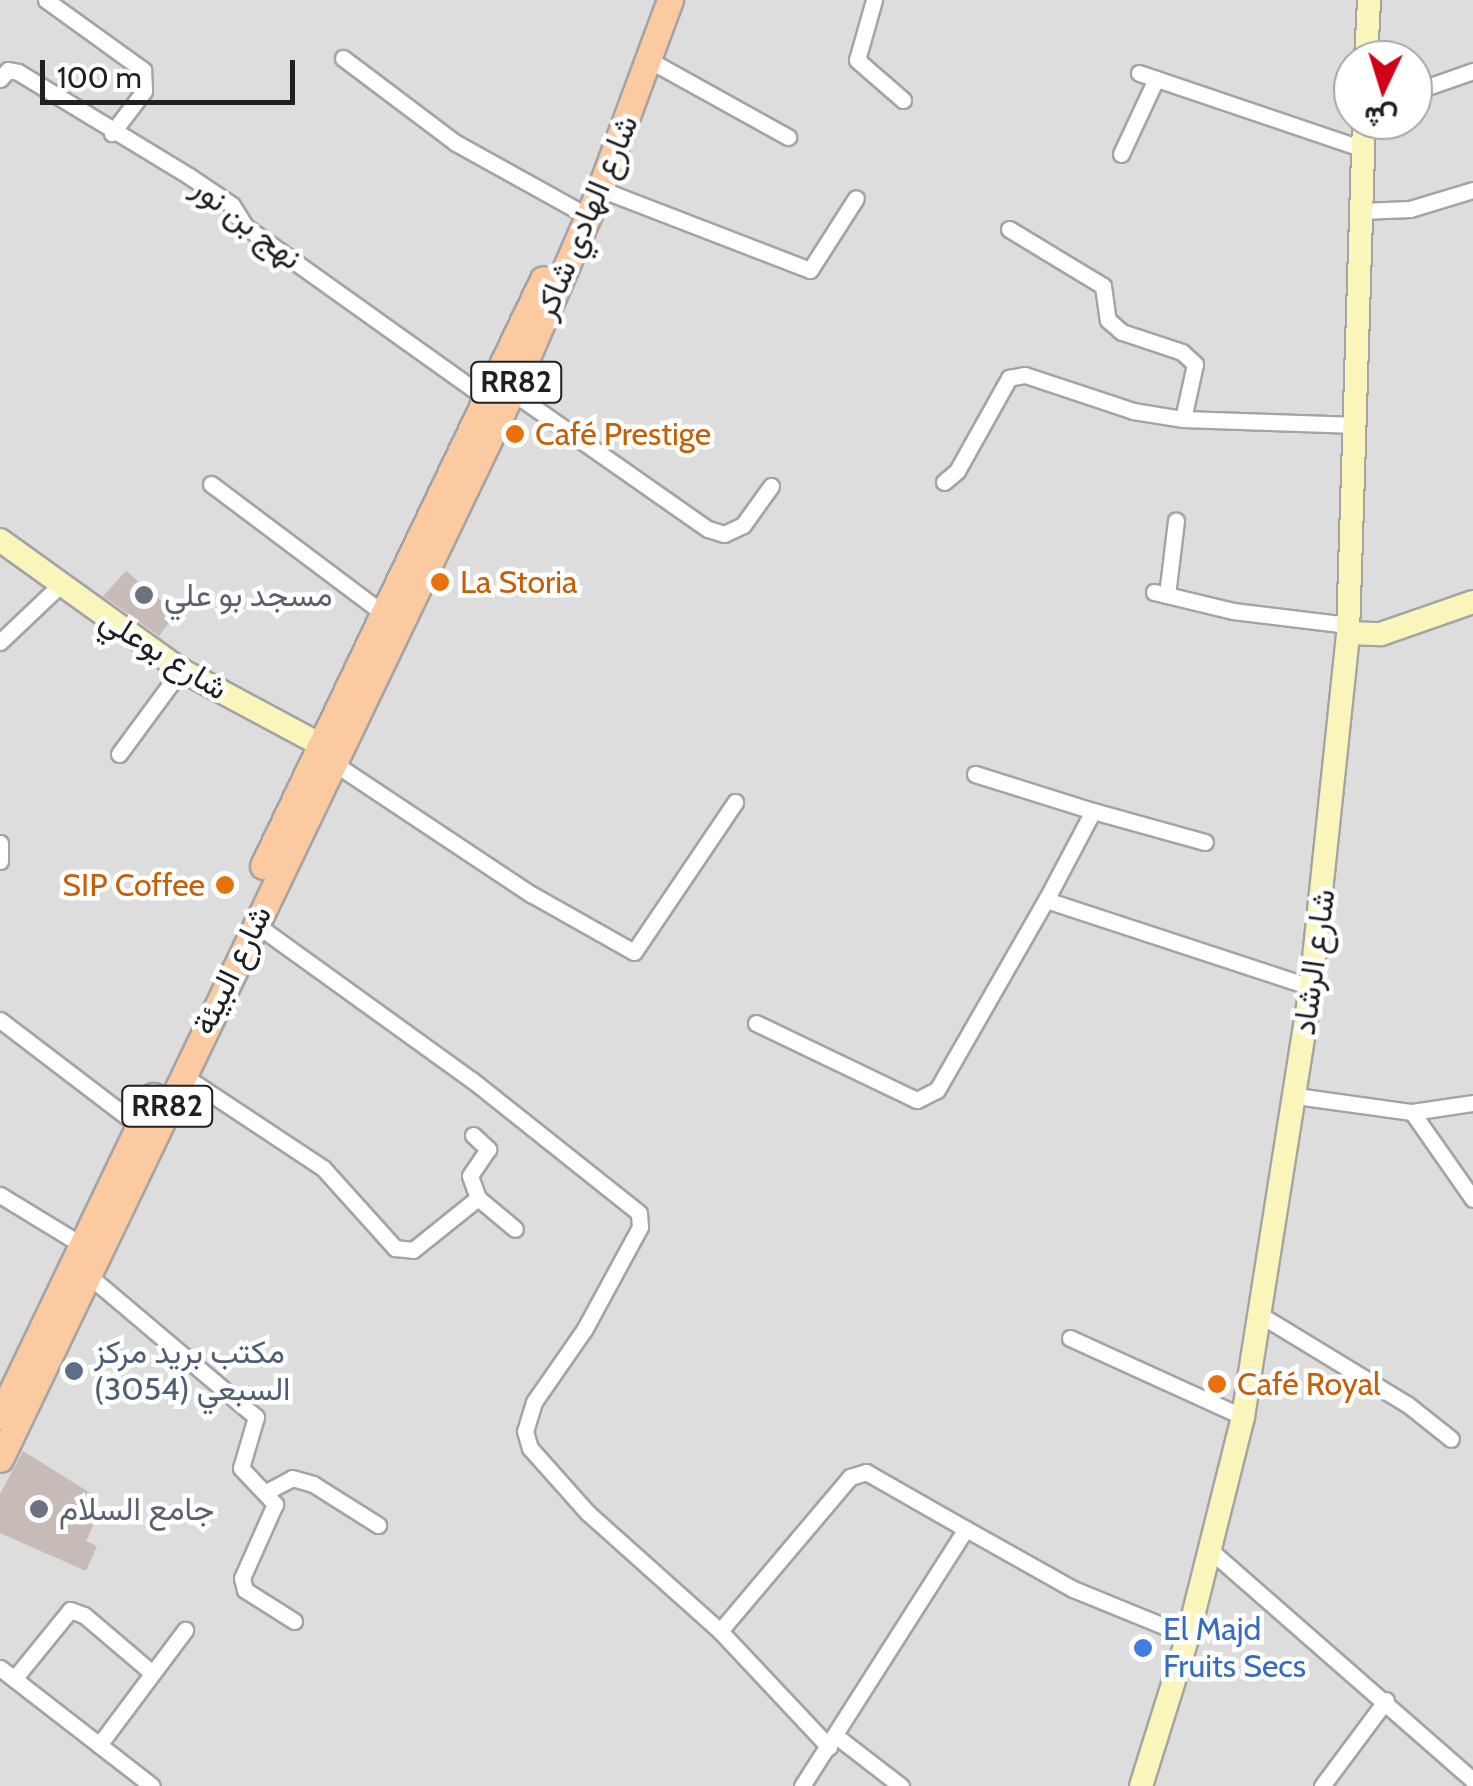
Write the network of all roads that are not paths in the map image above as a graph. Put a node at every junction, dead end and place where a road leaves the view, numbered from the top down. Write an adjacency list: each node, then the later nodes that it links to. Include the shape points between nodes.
1 (46, 0): 15 (street, via 144,70 144,90)
2 (653, 0): 20 (main road, شارع الهادي شاكر / RR82)
3 (670, 0): 8 (main road, شارع الهادي شاكر / RR82)
4 (874, 0): 14 (street, via 857,60)
5 (1368, 0): 6 (street)
6 (1367, 40)
7 (343, 58): 23 (street, via 456,143)
8 (650, 60): 16 (street); 20 (main road, شارع الهادي شاكر / RR82)
9 (1473, 71): 13 (street)
10 (1139, 73): 11 (street)
11 (1156, 79): 18 (street); 19 (street)
12 (0, 80): 15 (street, نهج بن نور, via 8,70 18,72)
13 (1433, 85)
14 (903, 100)
15 (112, 132): 26 (street, نهج بن نور, via 232,205 246,226)
16 (788, 137)
17 (1364, 140): 18 (street, شارع الرشاد)
18 (1364, 149): 24 (street, شارع الرشاد)
19 (1121, 154)
20 (594, 185): 22 (street, via 810,270); 23 (main road, شارع الهادي شاكر / RR82); 26 (main road, شارع الهادي شاكر / RR82)
21 (1473, 190): 24 (street, via 1410,209)
22 (856, 198)
23 (575, 209): 26 (main road, شارع الهادي شاكر / RR82)
24 (1362, 210): 28 (street, شارع الرشاد)
25 (1009, 228): 27 (street, via 1103,286 1108,320 1122,332 1182,352 1195,364)
26 (500, 401): 31 (street, نهج بن نور, via 708,529 724,534 743,525); 36 (main road, شارع الهادي شاكر / RR82); 41 (main road, شارع الهادي شاكر / RR82)
27 (1183, 419): 28 (street); 29 (street, via 1133,411 1024,375 1010,378 957,471)
28 (1357, 425): 37 (street, شارع الرشاد)
29 (944, 482)
30 (211, 484): 36 (street)
31 (770, 486)
32 (1176, 521): 37 (street, via 1161,594)
33 (0, 540): 34 (street, شارع بوعلي)
34 (58, 586): 38 (street); 39 (street, شارع بوعلي)
35 (1473, 602): 37 (street, via 1380,634)
36 (384, 614): 41 (main road, شارع الهادي شاكر / RR82)
37 (1348, 629): 50 (street, شارع الرشاد)
38 (0, 642)
39 (181, 670): 40 (street); 41 (street, شارع بوعلي)
40 (119, 754)
41 (330, 754): 43 (street, via 531,894 634,952); 49 (main road, شارع البيئة / RR82); 51 (main road, شارع البيئة / RR82)
42 (976, 774): 44 (street)
43 (735, 802)
44 (1092, 811): 45 (street); 48 (street)
45 (1205, 842)
46 (0, 843): 47 (street)
47 (0, 861)
48 (1046, 900): 50 (street); 53 (street, via 938,1090 917,1100)
49 (254, 923): 51 (main road, شارع البيئة / RR82); 78 (street, via 472,1080 638,1213 640,1227 584,1330 534,1402 525,1431 530,1448 588,1513)
50 (1311, 988): 55 (street, شارع الرشاد)
51 (208, 1000): 54 (main road, شارع البيئة / RR82); 58 (main road, شارع البيئة / RR82)
52 (0, 1020): 58 (street)
53 (756, 1023)
54 (182, 1074): 58 (main road, شارع البيئة / RR82); 61 (street, via 323,1168 395,1248 412,1250)
55 (1296, 1096): 57 (street); 66 (street, شارع الرشاد)
56 (1473, 1103): 57 (street)
57 (1412, 1112): 62 (street)
58 (146, 1131): 64 (main road, شارع البيئة / RR82); 65 (main road, شارع البيئة / RR82)
59 (473, 1136): 61 (street, via 488,1149 470,1176)
60 (0, 1196): 64 (street)
61 (478, 1198): 63 (street)
62 (1473, 1199)
63 (515, 1229)
64 (82, 1245): 68 (main road, شارع البيئة / RR82)
65 (88, 1276): 71 (main road, شارع البيئة / RR82); 72 (street, via 256,1416 242,1468)
66 (1262, 1316): 69 (street, شارع الرشاد); 70 (street, via 1407,1404)
67 (1070, 1338): 69 (street)
68 (0, 1416)
69 (1243, 1417): 75 (street, شارع الرشاد)
70 (1451, 1439)
71 (0, 1458)
72 (268, 1491): 73 (street, via 292,1478 314,1484); 76 (street, via 275,1504 242,1578 245,1590)
73 (378, 1524)
74 (966, 1529): 78 (street, via 866,1472 850,1477); 79 (street, via 1073,1589); 84 (street)
75 (1212, 1551): 79 (street, شارع الرشاد); 83 (street)
76 (294, 1621)
77 (185, 1630): 81 (street)
78 (720, 1631): 84 (street)
79 (1188, 1636): 90 (street, شارع الرشاد)
80 (0, 1668): 82 (street)
81 (151, 1672): 82 (street, via 97,1624 70,1610); 85 (street)
82 (14, 1679): 85 (street)
83 (1386, 1700): 86 (street); 91 (street)
84 (833, 1742): 88 (street); 89 (street)
85 (99, 1746): 87 (street)
86 (1473, 1780)
87 (152, 1786)
88 (802, 1786)
89 (902, 1786)
90 (1140, 1786)
91 (1322, 1786)

